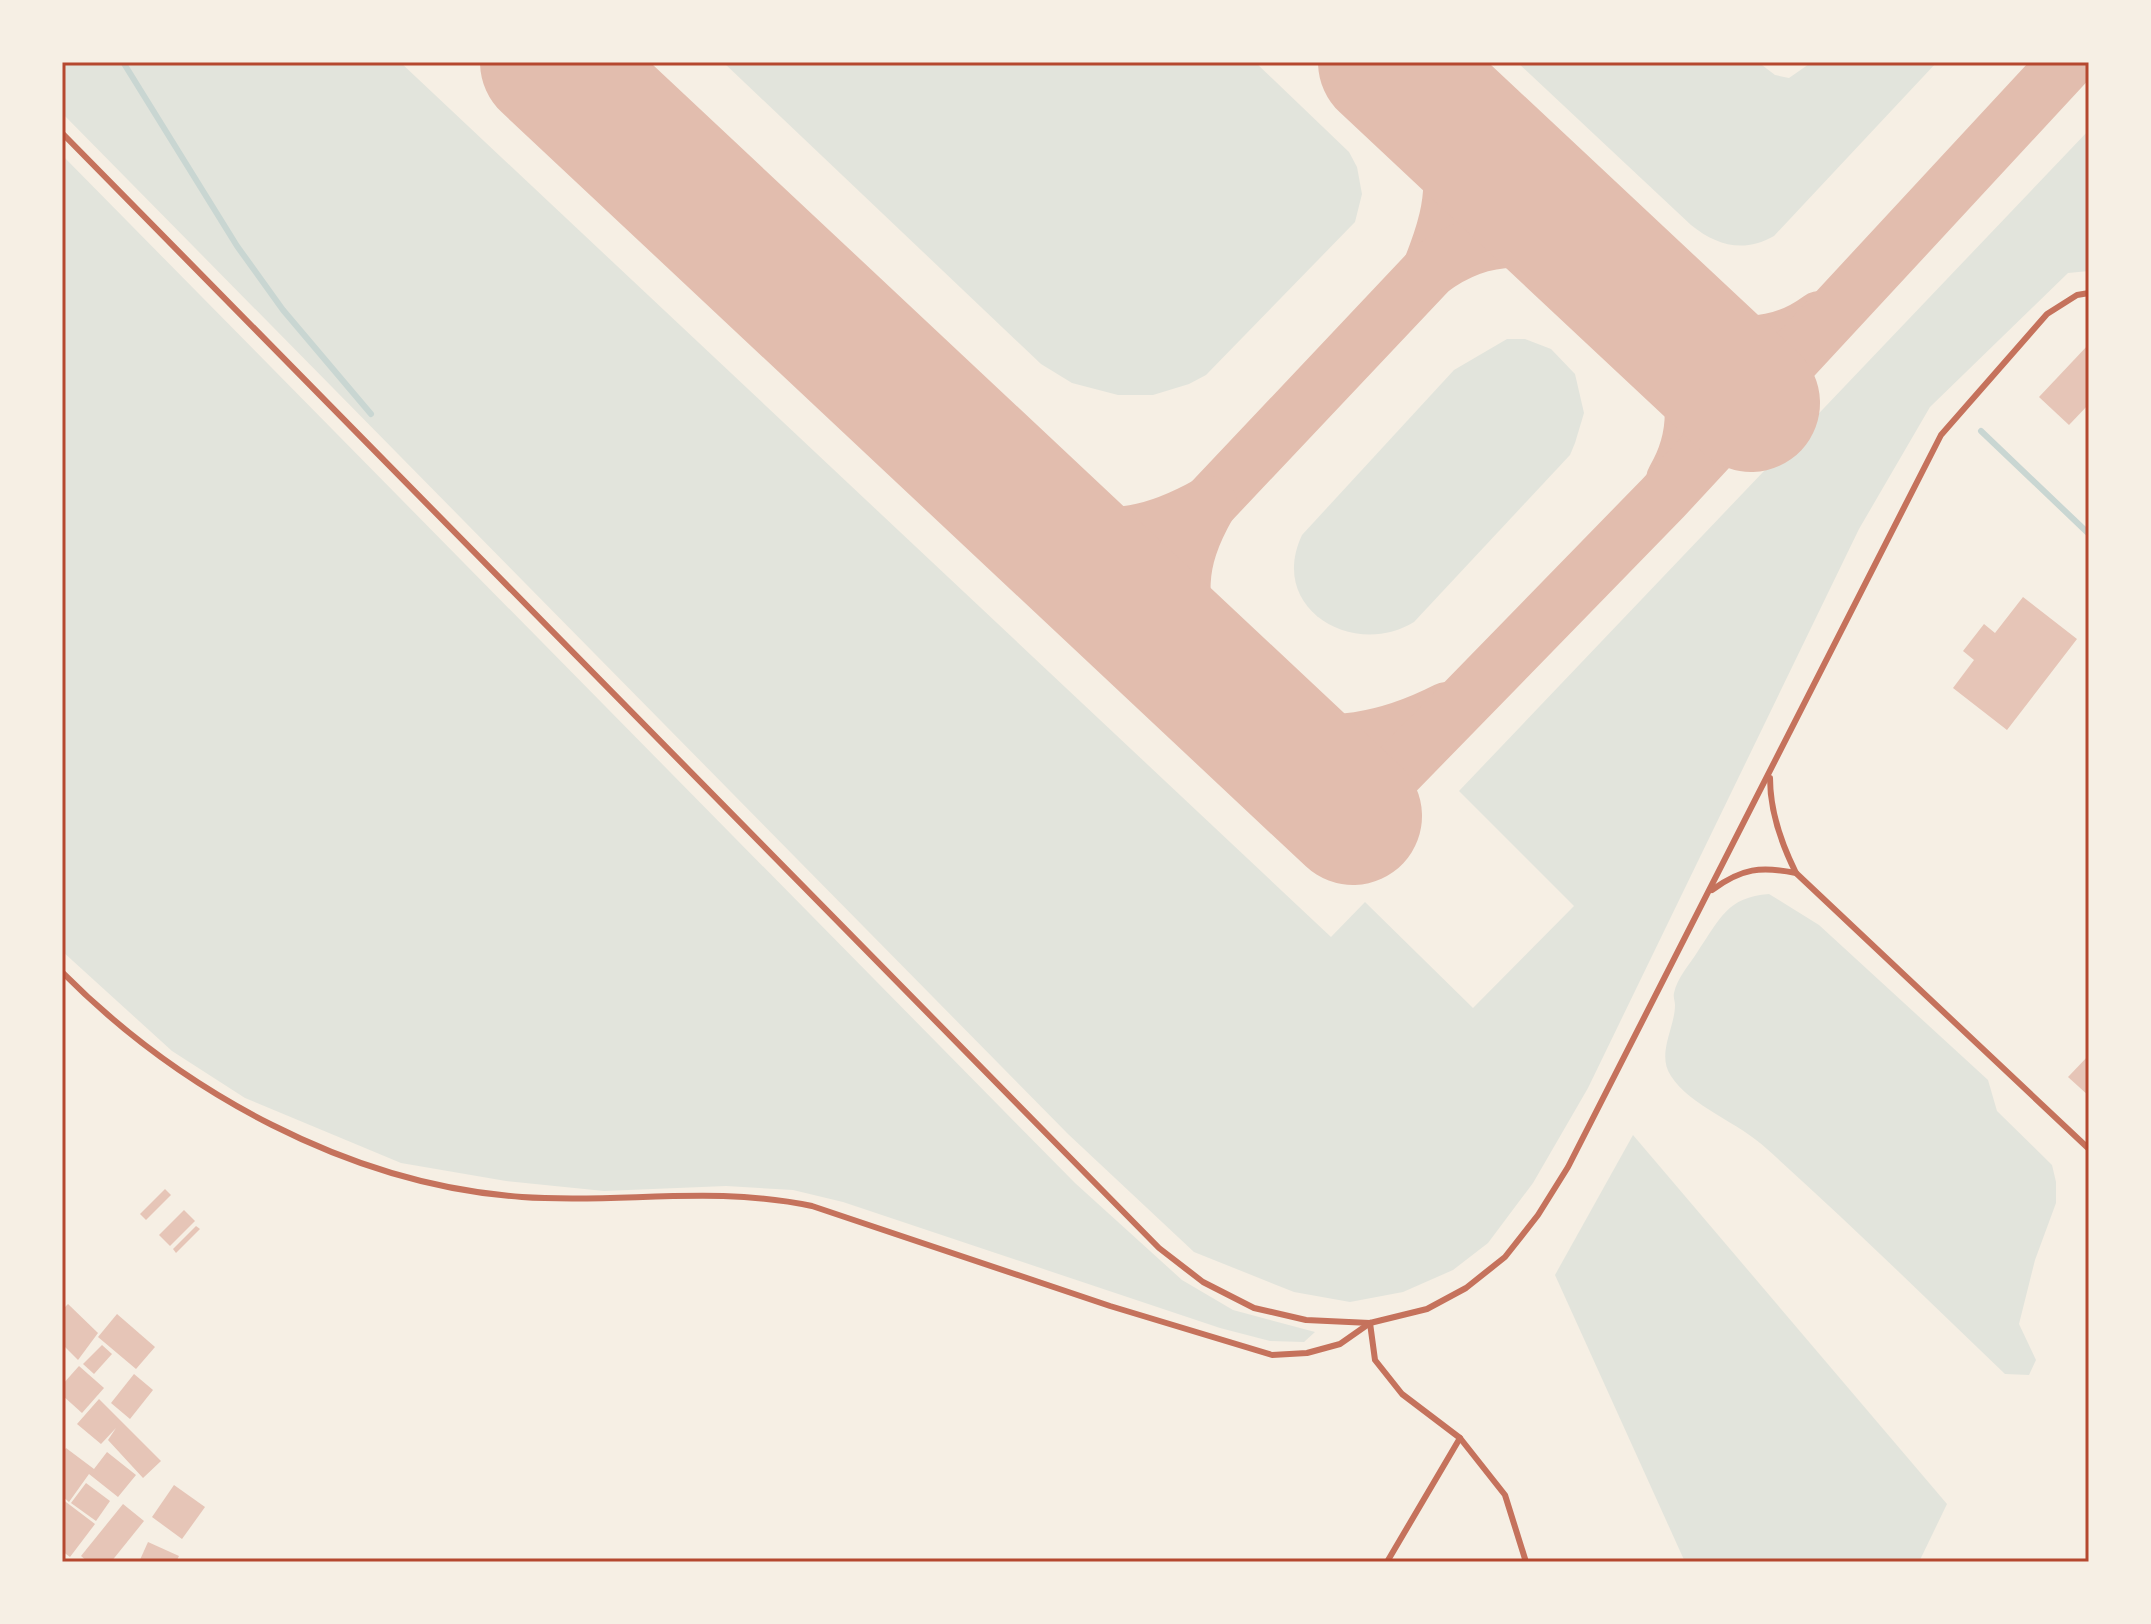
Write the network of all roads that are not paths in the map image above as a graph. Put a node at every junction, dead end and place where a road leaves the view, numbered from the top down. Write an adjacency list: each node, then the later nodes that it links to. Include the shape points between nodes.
1 (62, 133): 8 (lane, via 1159,1248 1203,1282 1254,1308 1306,1320)
2 (2089, 293): 3 (lane, via 2047,314 1941,435)
3 (1770, 774): 4 (lane, via 1779,834); 5 (lane)
4 (1796, 873): 5 (lane, via 1747,869); 7 (lane)
5 (1709, 892): 8 (lane, via 1568,1167 1505,1257 1466,1288 1427,1309)
6 (62, 972): 8 (lane, via 158,1057 231,1104 304,1141 425,1180 523,1197 711,1193 777,1198 1272,1355 1340,1344)
7 (2089, 1149)
8 (1370, 1323): 9 (lane, via 1375,1360 1402,1394)
9 (1460, 1438): 10 (lane); 11 (lane, via 1505,1495)
10 (1387, 1562)
11 (1526, 1562)

